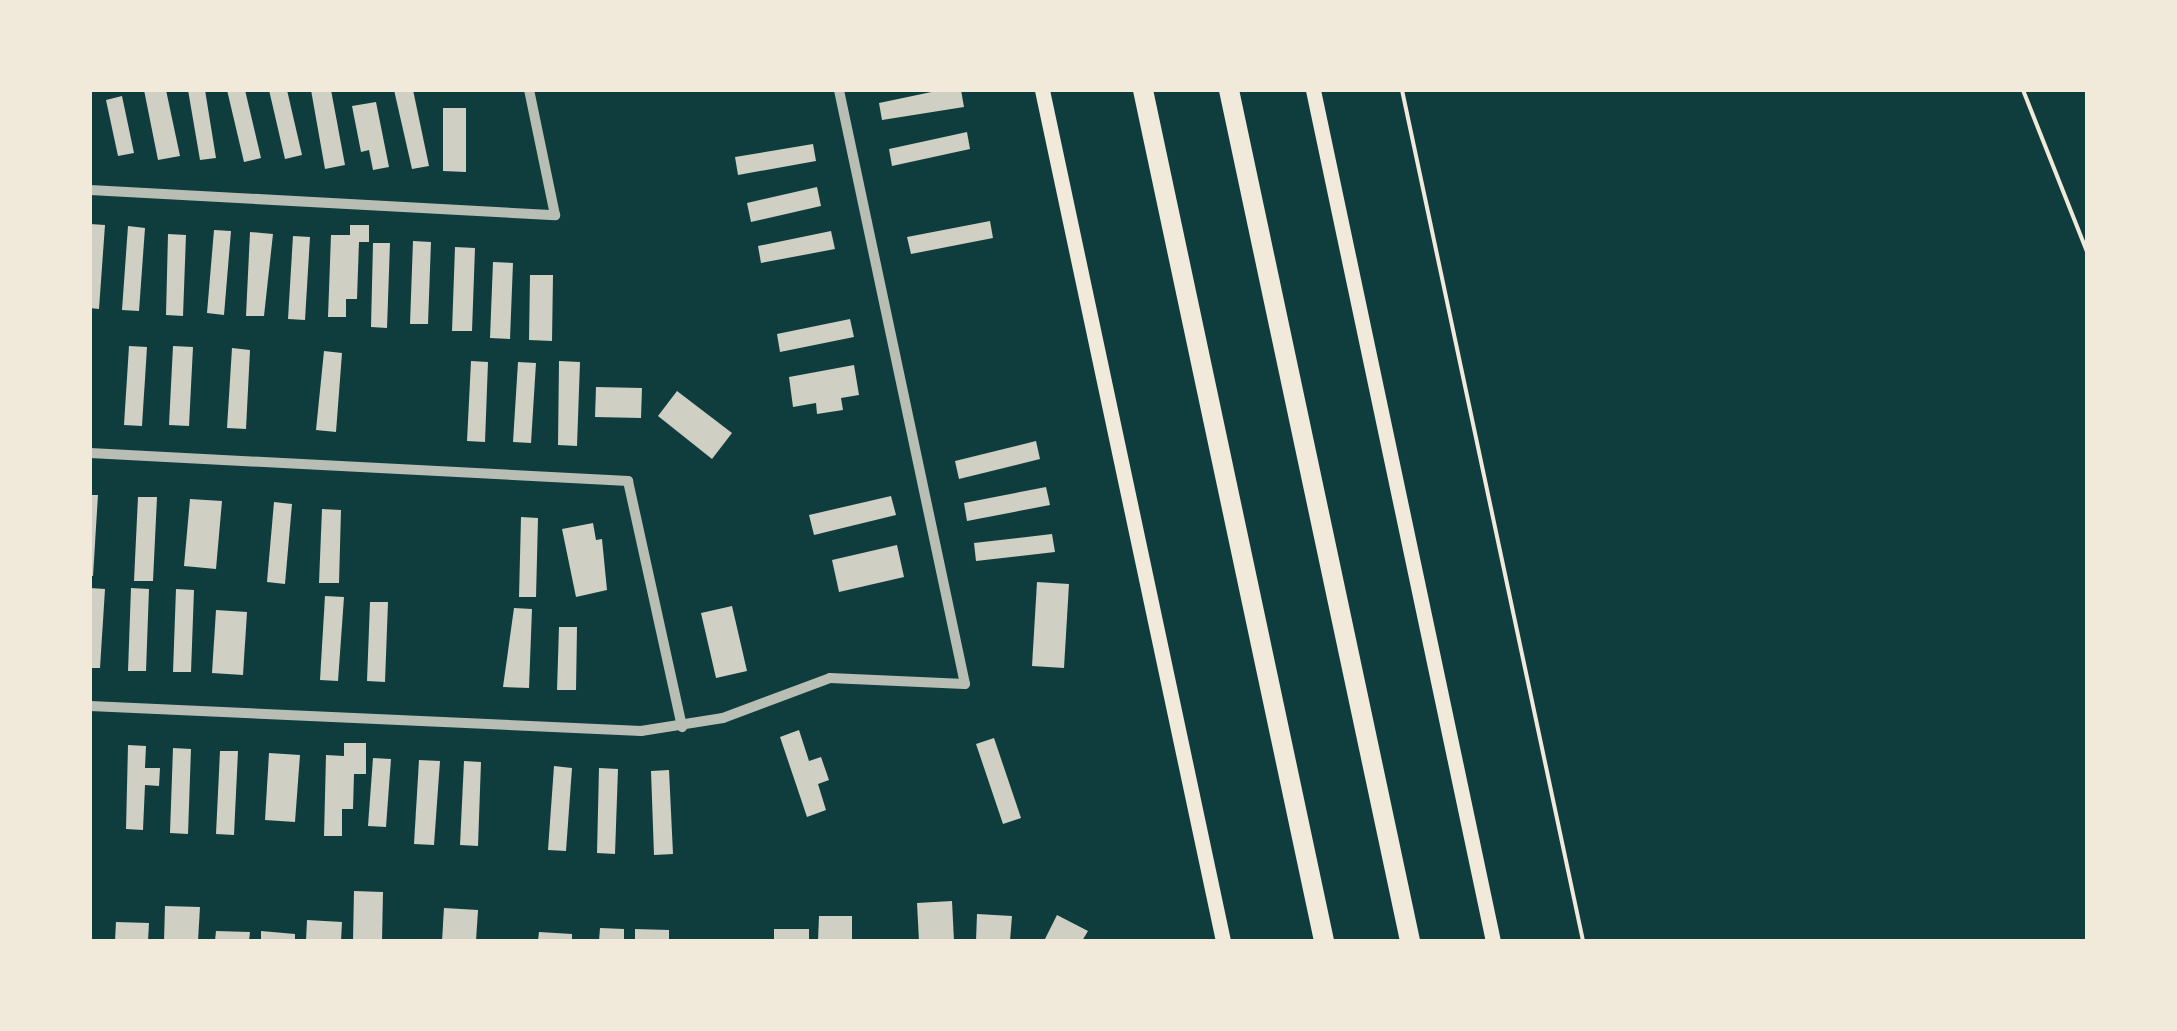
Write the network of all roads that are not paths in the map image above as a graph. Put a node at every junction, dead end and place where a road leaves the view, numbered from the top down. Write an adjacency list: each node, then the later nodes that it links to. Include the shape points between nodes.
1 (529, 90): 7 (street, via 555,214)
2 (838, 90): 10 (street, via 965,684 830,678)
3 (1042, 90): 11 (main road)
4 (1143, 90): 12 (highway)
5 (1229, 90): 13 (highway)
6 (1313, 90): 14 (main road)
7 (90, 190)
8 (90, 452): 10 (street, via 628,480)
9 (90, 706): 10 (street, via 641,731)
10 (682, 727)
11 (1223, 941)
12 (1324, 941)
13 (1410, 941)
14 (1493, 941)

